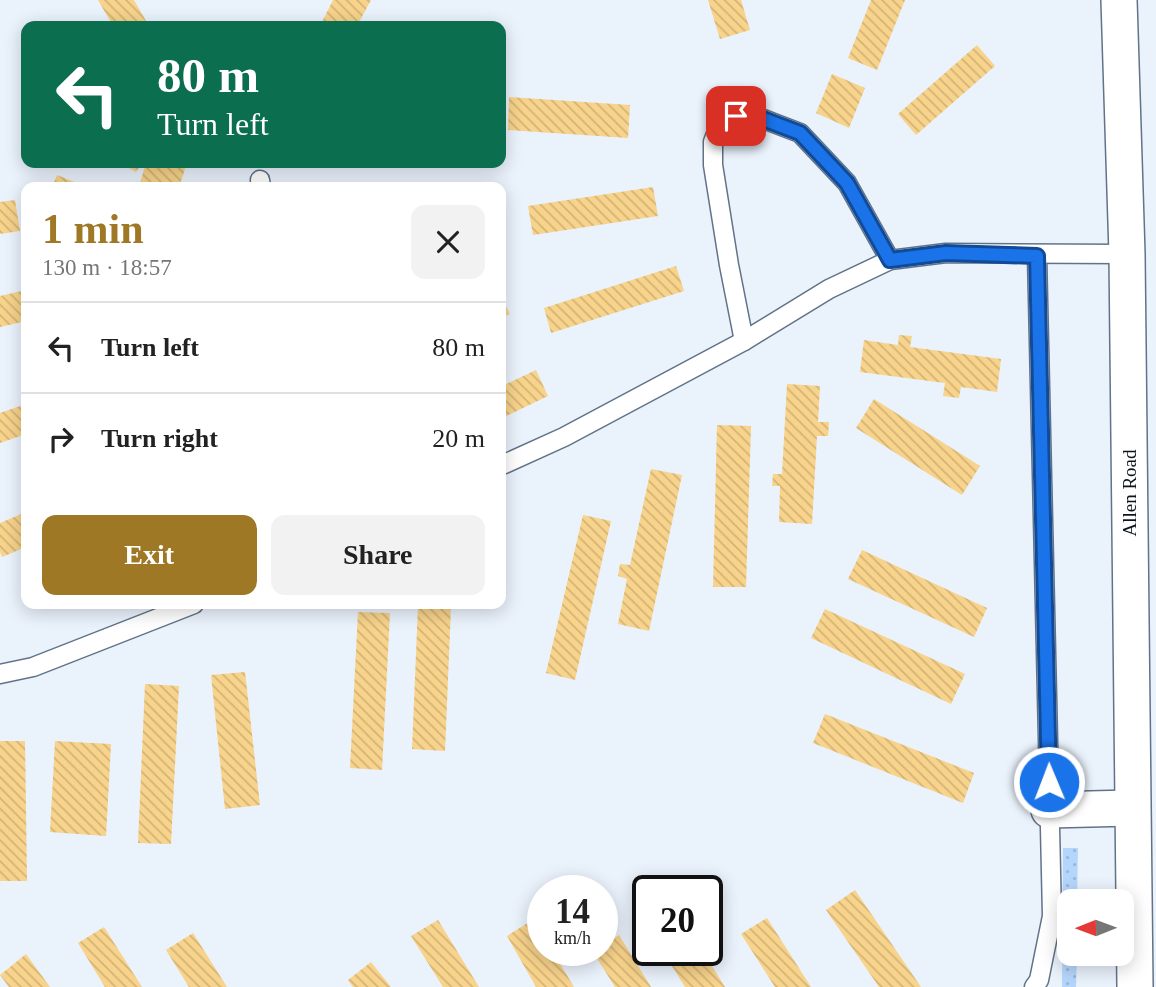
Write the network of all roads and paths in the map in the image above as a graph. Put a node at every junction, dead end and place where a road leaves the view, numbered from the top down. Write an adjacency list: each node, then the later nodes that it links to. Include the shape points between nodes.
1 (1119, 0): 2 (street, Allen Road)
2 (1127, 254): 3 (lane); 9 (street, Allen Road)
3 (1037, 256): 4 (lane, via 946,253); 10 (lane)
4 (890, 260): 5 (lane, via 829,289); 5 (lane, via 847,183 800,133 758,117 736,116 719,126 713,165)
5 (744, 341): 6 (lane)
6 (506, 463)
7 (181, 609): 8 (lane, via 33,667)
8 (0, 674)
9 (1131, 808): 10 (street); 12 (street, Allen Road)
10 (1049, 810): 11 (lane, via 1052,916)
11 (1034, 987)
12 (1135, 987)

